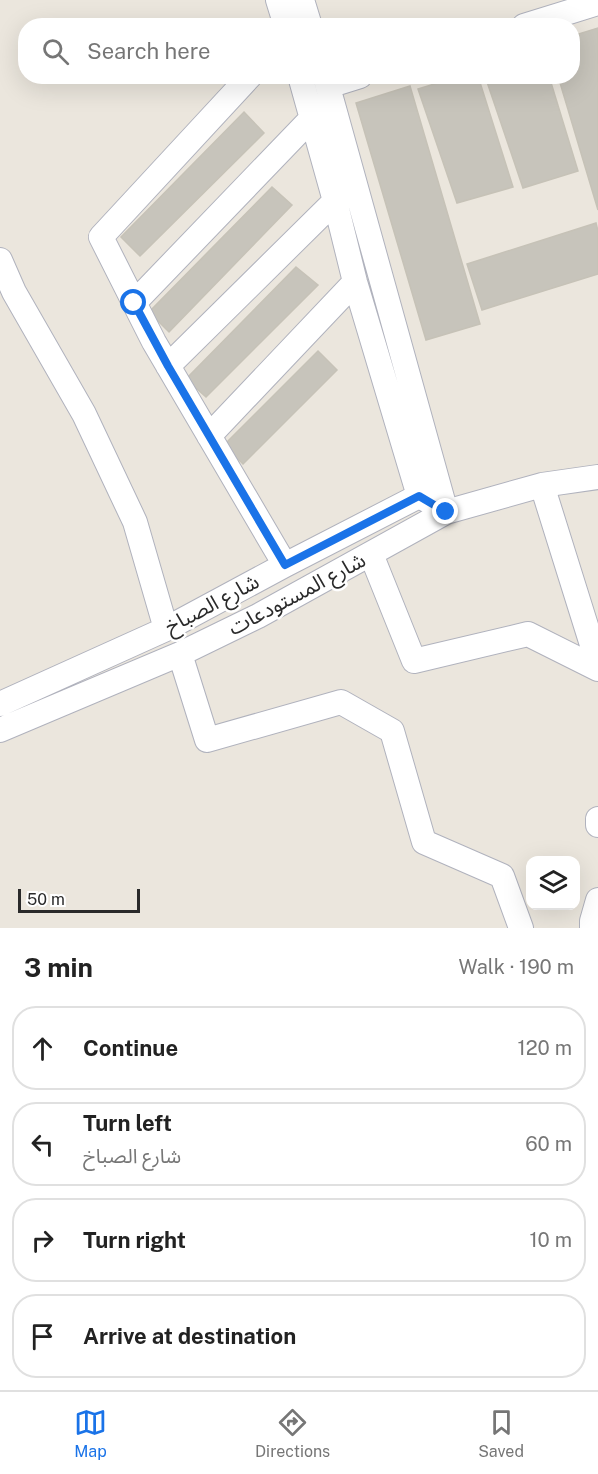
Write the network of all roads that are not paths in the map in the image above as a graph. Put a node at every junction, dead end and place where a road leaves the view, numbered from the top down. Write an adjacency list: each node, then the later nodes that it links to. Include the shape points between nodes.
1 (278, 0): 4 (street)
2 (302, 0): 5 (street)
3 (598, 3): 6 (street)
4 (284, 18)
5 (308, 18)
6 (550, 18)
7 (243, 84): 14 (street, via 101,237)
8 (302, 84): 10 (street)
9 (327, 84): 20 (street)
10 (311, 119): 11 (street); 14 (street)
11 (335, 201): 13 (street); 15 (street)
12 (0, 260): 23 (street, via 14,292 84,414 135,522)
13 (355, 282): 16 (street); 19 (street)
14 (134, 303): 15 (street)
15 (168, 366): 16 (street)
16 (208, 436): 22 (street)
17 (598, 477): 18 (street, شارع المستودعات)
18 (542, 485): 20 (street, شارع المستودعات); 25 (street)
19 (419, 496): 20 (street); 22 (street, شارع الصباخ)
20 (446, 512): 21 (street, شارع المستودعات)
21 (371, 554): 24 (street, شارع المستودعات); 25 (street, via 414,661 528,634)
22 (285, 565): 23 (street, شارع الصباخ)
23 (166, 629): 26 (street, شارع الصباخ)
24 (180, 654): 27 (street, شارع المستودعات); 31 (street, via 207,740 342,702 392,731 424,842 502,876)
25 (598, 666)
26 (0, 704)
27 (0, 730)
28 (598, 819): 29 (street)
29 (598, 825)
30 (598, 900): 32 (street)
31 (520, 928)
32 (592, 928)

